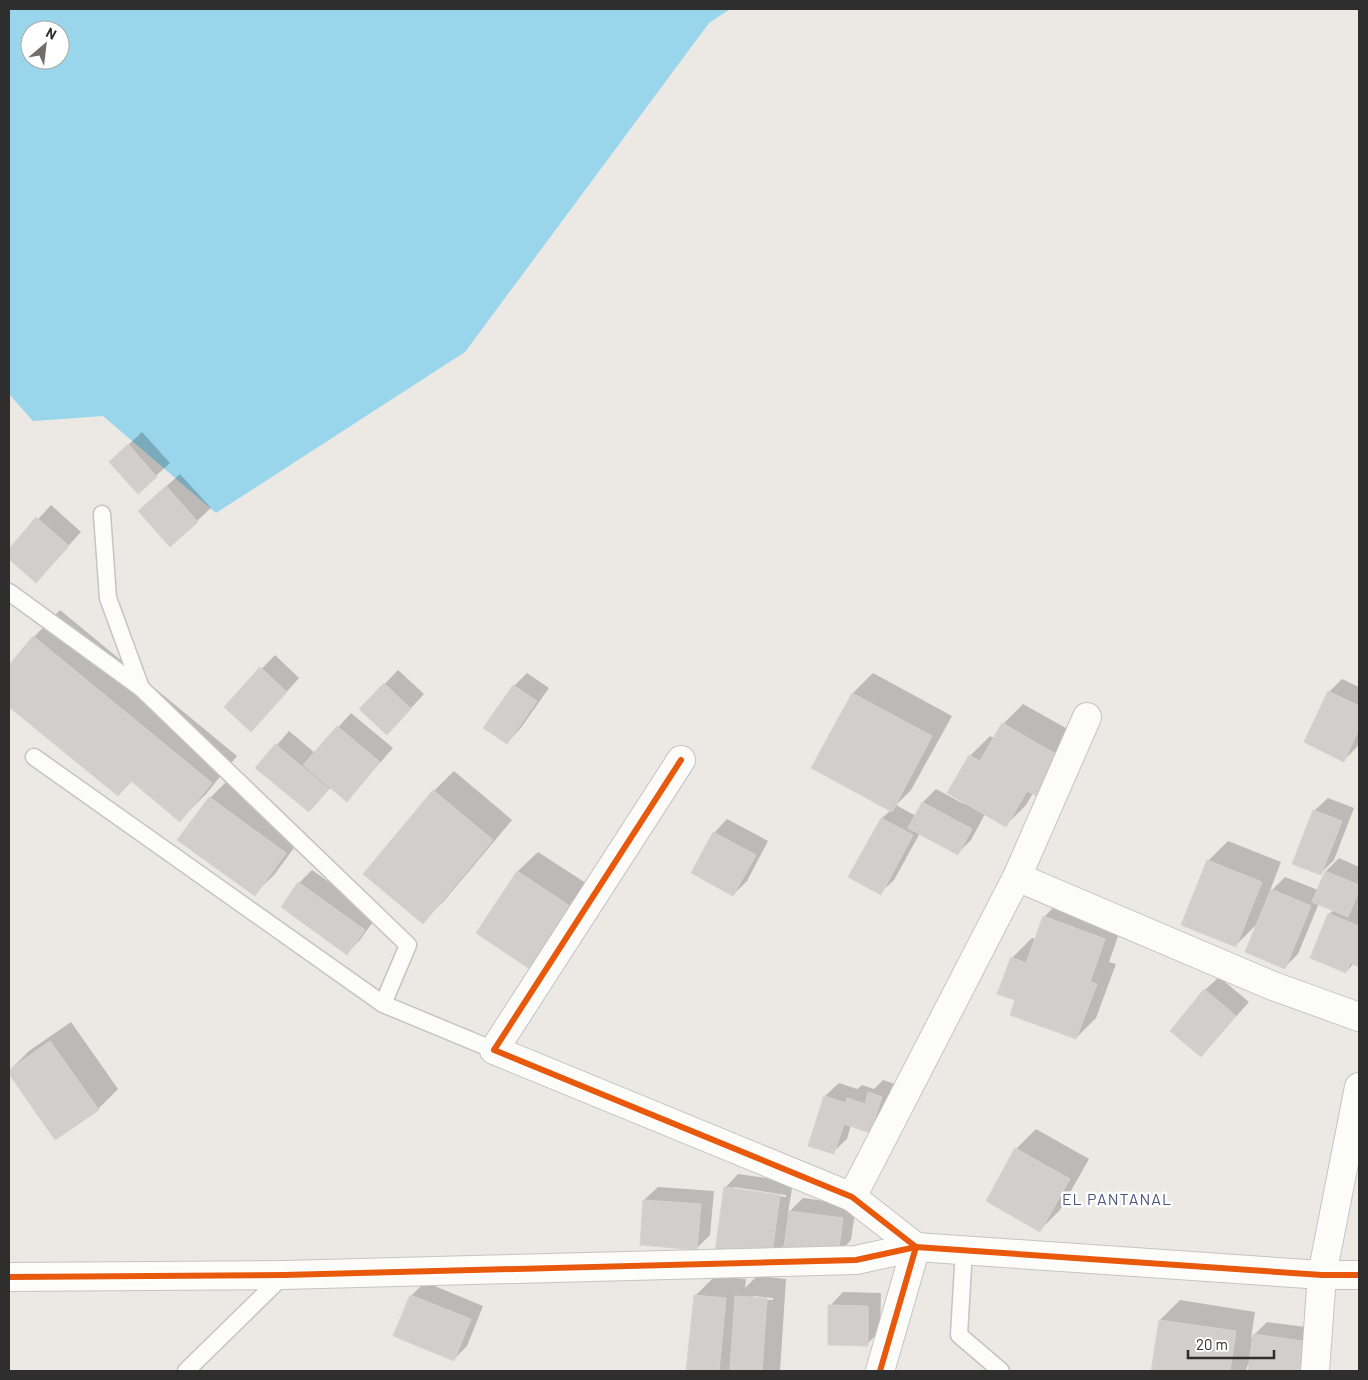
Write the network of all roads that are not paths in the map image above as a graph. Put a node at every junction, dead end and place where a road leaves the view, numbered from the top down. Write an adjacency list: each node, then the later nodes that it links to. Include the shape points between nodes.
1 (102, 514): 3 (lane, via 108,598)
2 (9, 592): 3 (lane)
3 (141, 688): 8 (lane, via 408,945)
4 (1087, 717): 7 (street)
5 (34, 757): 8 (lane)
6 (681, 760): 10 (street)
7 (1017, 877): 9 (street, via 1274,986); 12 (street)
8 (384, 1004): 10 (lane)
9 (1359, 1017)
10 (494, 1050): 12 (street)
11 (1359, 1087): 16 (street)
12 (852, 1197): 13 (street)
13 (916, 1247): 14 (street); 15 (street, via 856,1260); 20 (street)
14 (964, 1250): 16 (street); 21 (lane, via 959,1335)
15 (284, 1275): 18 (street); 19 (lane)
16 (1322, 1275): 17 (street); 22 (street)
17 (1359, 1275)
18 (9, 1277)
19 (189, 1370)
20 (880, 1371)
21 (1001, 1371)
22 (1315, 1371)

